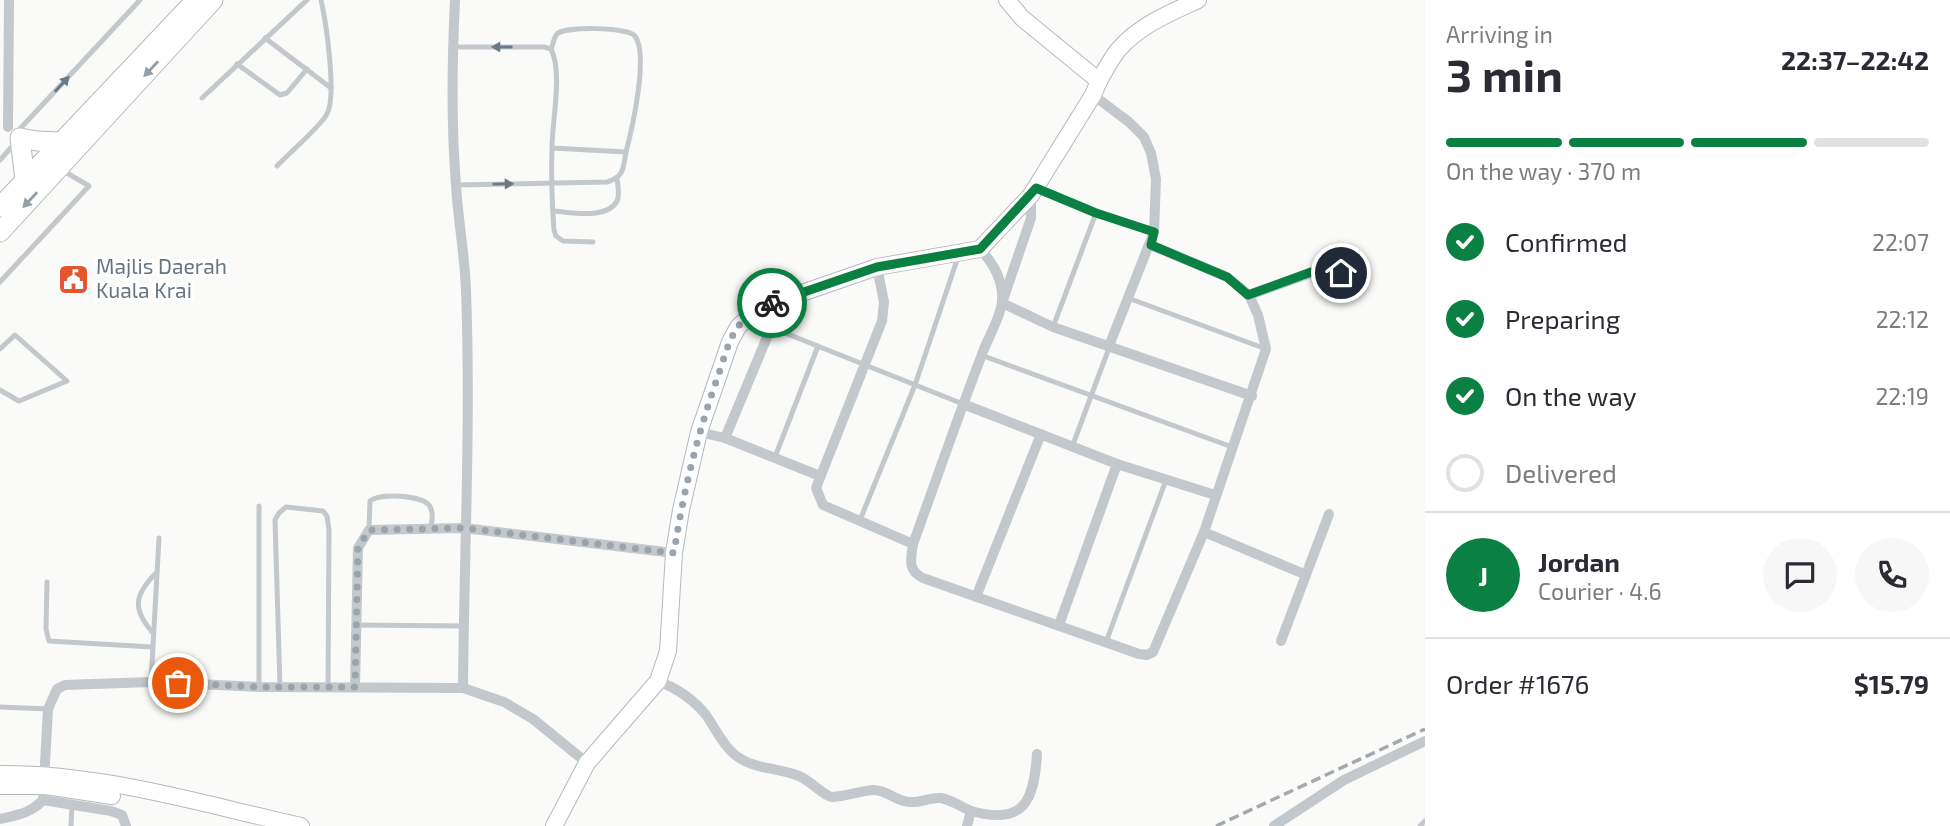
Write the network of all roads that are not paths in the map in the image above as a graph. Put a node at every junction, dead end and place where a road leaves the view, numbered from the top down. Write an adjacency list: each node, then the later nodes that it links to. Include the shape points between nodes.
1 (9, 0): 18 (street)
2 (140, 0): 18 (lane, one-way to 2)
3 (213, 0): 23 (highway, one-way to 23)
4 (307, 0): 10 (lane)
5 (321, 0): 15 (lane)
6 (454, 0): 11 (street)
7 (1007, 0): 16 (street)
8 (1198, 0): 16 (street, via 1135,33 1118,49)
9 (193, 1): 19 (highway)
10 (265, 38): 13 (lane); 14 (lane)
11 (453, 47): 12 (lane, one-way to 11); 28 (street)
12 (551, 49): 20 (lane, via 556,72); 21 (lane, via 556,35 564,30 622,30 636,37 638,94)
13 (237, 64): 14 (lane, via 280,95); 17 (lane)
14 (307, 69): 15 (lane)
15 (331, 88): 24 (lane, via 326,116)
16 (1096, 88): 29 (street); 34 (street, via 1144,137 1151,153 1156,179)
17 (202, 98)
18 (11, 130): 19 (highway, via 37,141); 22 (lane); 23 (street); 26 (highway)
19 (60, 142): 23 (highway)
20 (552, 148): 21 (lane); 27 (lane)
21 (626, 152): 25 (lane)
22 (0, 160)
23 (52, 163): 26 (highway); 33 (highway, one-way to 33); 41 (lane, via 89,186)
24 (277, 166)
25 (617, 179): 27 (lane); 31 (lane, via 619,194 608,210)
26 (25, 180): 30 (highway)
27 (551, 183): 28 (lane, one-way to 27); 31 (lane)
28 (456, 185): 72 (street, via 466,291)
29 (1033, 192): 32 (lane); 37 (street); 44 (street, via 1031,218)
30 (0, 207)
31 (553, 211): 35 (lane, via 556,236 563,241)
32 (1096, 213): 34 (lane); 45 (lane)
33 (0, 232)
34 (1154, 232): 36 (street)
35 (593, 242)
36 (1151, 245): 42 (street, via 1227,277); 43 (street)
37 (980, 249): 38 (street); 44 (street, via 997,273)
38 (959, 254): 39 (street); 53 (lane)
39 (877, 267): 52 (street, via 883,321); 58 (street, via 752,314 730,342)
40 (1357, 274): 42 (street, via 1311,272)
41 (0, 282)
42 (1248, 295): 50 (street)
43 (1128, 298): 48 (street); 50 (lane)
44 (1002, 303): 45 (street); 51 (street)
45 (1053, 327): 48 (street)
46 (768, 335): 47 (lane, via 785,333); 60 (street)
47 (818, 346): 52 (lane); 63 (lane)
48 (1109, 346): 55 (lane); 56 (street)
49 (0, 349): 54 (lane, via 15,335 67,381 19,401)
50 (1266, 349): 56 (street)
51 (981, 355): 55 (lane); 57 (street)
52 (865, 364): 53 (lane); 65 (street)
53 (915, 385): 57 (lane); 70 (lane)
54 (0, 390)
55 (1092, 395): 61 (lane); 62 (lane)
56 (1252, 396): 62 (street)
57 (963, 404): 59 (street); 76 (street)
58 (699, 432): 60 (street); 77 (street)
59 (1041, 434): 61 (street); 81 (street)
60 (725, 438): 63 (street)
61 (1072, 447): 64 (street)
62 (1232, 447): 67 (street)
63 (775, 457): 65 (street)
64 (1117, 464): 66 (street); 83 (street)
65 (820, 476): 70 (street, via 817,488 823,505)
66 (1166, 480): 67 (street); 87 (lane)
67 (1215, 495): 74 (street)
68 (259, 506): 91 (lane)
69 (1329, 514): 79 (street)
70 (859, 522): 76 (street)
71 (431, 527): 72 (street); 73 (street); 73 (lane, via 432,511 421,499 376,496 370,501)
72 (464, 528): 77 (street); 84 (street)
73 (369, 530): 82 (street, via 358,548)
74 (1204, 532): 79 (street); 87 (street, via 1153,652 1139,654)
75 (159, 538): 78 (lane)
76 (913, 544): 81 (street, via 910,564 915,574)
77 (674, 553): 89 (street, via 668,651)
78 (157, 572): 85 (lane); 85 (lane, via 139,593 142,621)
79 (1304, 575): 86 (street)
80 (47, 582): 88 (lane, via 49,641)
81 (976, 597): 83 (street)
82 (356, 625): 84 (lane); 94 (street)
83 (1059, 625): 87 (street)
84 (463, 626): 95 (street)
85 (153, 633): 88 (lane)
86 (1281, 641)
87 (1106, 642)
88 (152, 647): 90 (lane)
89 (659, 681): 100 (street); 105 (street, via 704,713 730,750 745,762 803,778 831,797 880,790 905,802 938,798)
90 (151, 682): 91 (street); 97 (street, via 65,685 57,689)
91 (259, 687): 92 (street)
92 (280, 687): 93 (street); 93 (lane, via 275,520 286,507 323,511 327,516)
93 (328, 687): 94 (street)
94 (355, 687): 95 (street)
95 (463, 688): 100 (street, via 504,702 533,719)
96 (0, 708): 97 (lane)
97 (48, 709): 103 (street)
98 (1425, 741): 114 (street, via 1344,780)
99 (1037, 754): 105 (street, via 1035,783 1022,811 1004,820)
100 (587, 763): 108 (street)
101 (0, 774): 103 (street)
102 (0, 786): 103 (street)
103 (45, 787): 104 (street); 106 (street, via 35,808); 112 (street, via 73,778)
104 (73, 797): 109 (lane); 110 (street, via 122,816); 111 (street, via 176,806)
105 (971, 811): 113 (street)
106 (0, 819)
107 (1425, 821): 115 (lane)
108 (556, 824)
109 (71, 826)
110 (127, 826)
111 (250, 826)
112 (301, 826)
113 (967, 826)
114 (1274, 826)
115 (1420, 826)

